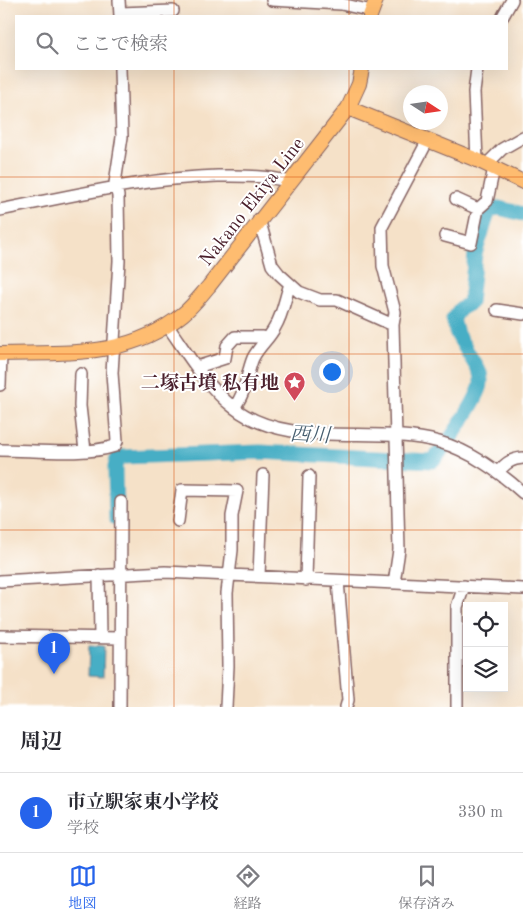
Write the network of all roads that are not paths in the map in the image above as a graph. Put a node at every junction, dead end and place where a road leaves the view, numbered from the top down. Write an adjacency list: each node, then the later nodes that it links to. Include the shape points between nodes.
1 (119, 0): 6 (street)
2 (272, 0): 4 (street)
3 (512, 0): 7 (street)
4 (373, 9)
5 (172, 11): 6 (street)
6 (120, 15)
7 (504, 15)
8 (120, 70): 17 (street, via 122,137)
9 (362, 70): 11 (main road, Nakano Ekiya Line)
10 (477, 70): 14 (street, via 474,92)
11 (348, 108): 13 (main road); 15 (main road, Nakano Ekiya Line)
12 (523, 137): 14 (street, via 502,149)
13 (428, 140): 14 (main road); 27 (street, via 382,227 383,266 395,312)
14 (486, 164): 16 (main road); 19 (street, via 488,200)
15 (290, 182): 17 (street, via 250,176 184,177); 21 (main road, Nakano Ekiya Line)
16 (523, 182)
17 (116, 187): 20 (street); 29 (street, via 119,261)
18 (456, 199): 19 (street)
19 (478, 209): 22 (street, via 470,243)
20 (0, 210)
21 (260, 219): 23 (street, via 272,265); 26 (main road, Nakano Ekiya Line, via 209,286 184,314)
22 (445, 236)
23 (290, 284): 27 (street, via 306,296 338,300); 28 (street, via 276,326)
24 (497, 310): 25 (street)
25 (523, 314)
26 (167, 325): 29 (main road, Nakano Ekiya Line); 31 (street)
27 (393, 325): 35 (street)
28 (266, 340): 31 (street, via 235,337 227,346 225,358); 34 (street, via 253,358 241,400)
29 (114, 348): 30 (main road, Nakano Ekiya Line, via 86,352); 37 (street, via 112,372 118,441 106,449)
30 (0, 354): 33 (street)
31 (197, 367): 34 (street)
32 (81, 374): 37 (street, via 80,406)
33 (0, 384)
34 (234, 407): 35 (street, via 261,423 296,432)
35 (396, 435): 39 (street, via 440,442); 52 (street, via 399,550)
36 (0, 450): 37 (street)
37 (85, 451)
38 (523, 458): 39 (street, via 507,463)
39 (498, 472): 42 (street)
40 (263, 475): 48 (street)
41 (309, 476): 49 (street)
42 (523, 493)
43 (122, 502): 45 (street)
44 (178, 521): 46 (street, via 182,490 237,490 232,516)
45 (123, 574): 46 (street); 47 (street); 57 (street)
46 (230, 574): 48 (street); 59 (street)
47 (99, 575): 50 (street); 56 (street)
48 (259, 576): 49 (street)
49 (306, 580): 51 (street)
50 (0, 581)
51 (338, 581): 52 (street); 60 (street)
52 (394, 583): 53 (street)
53 (464, 586): 54 (street); 61 (street, via 457,607)
54 (523, 590)
55 (0, 636): 56 (street)
56 (104, 637): 57 (street)
57 (120, 638): 58 (street)
58 (120, 707)
59 (226, 707)
60 (346, 707)
61 (457, 707)

